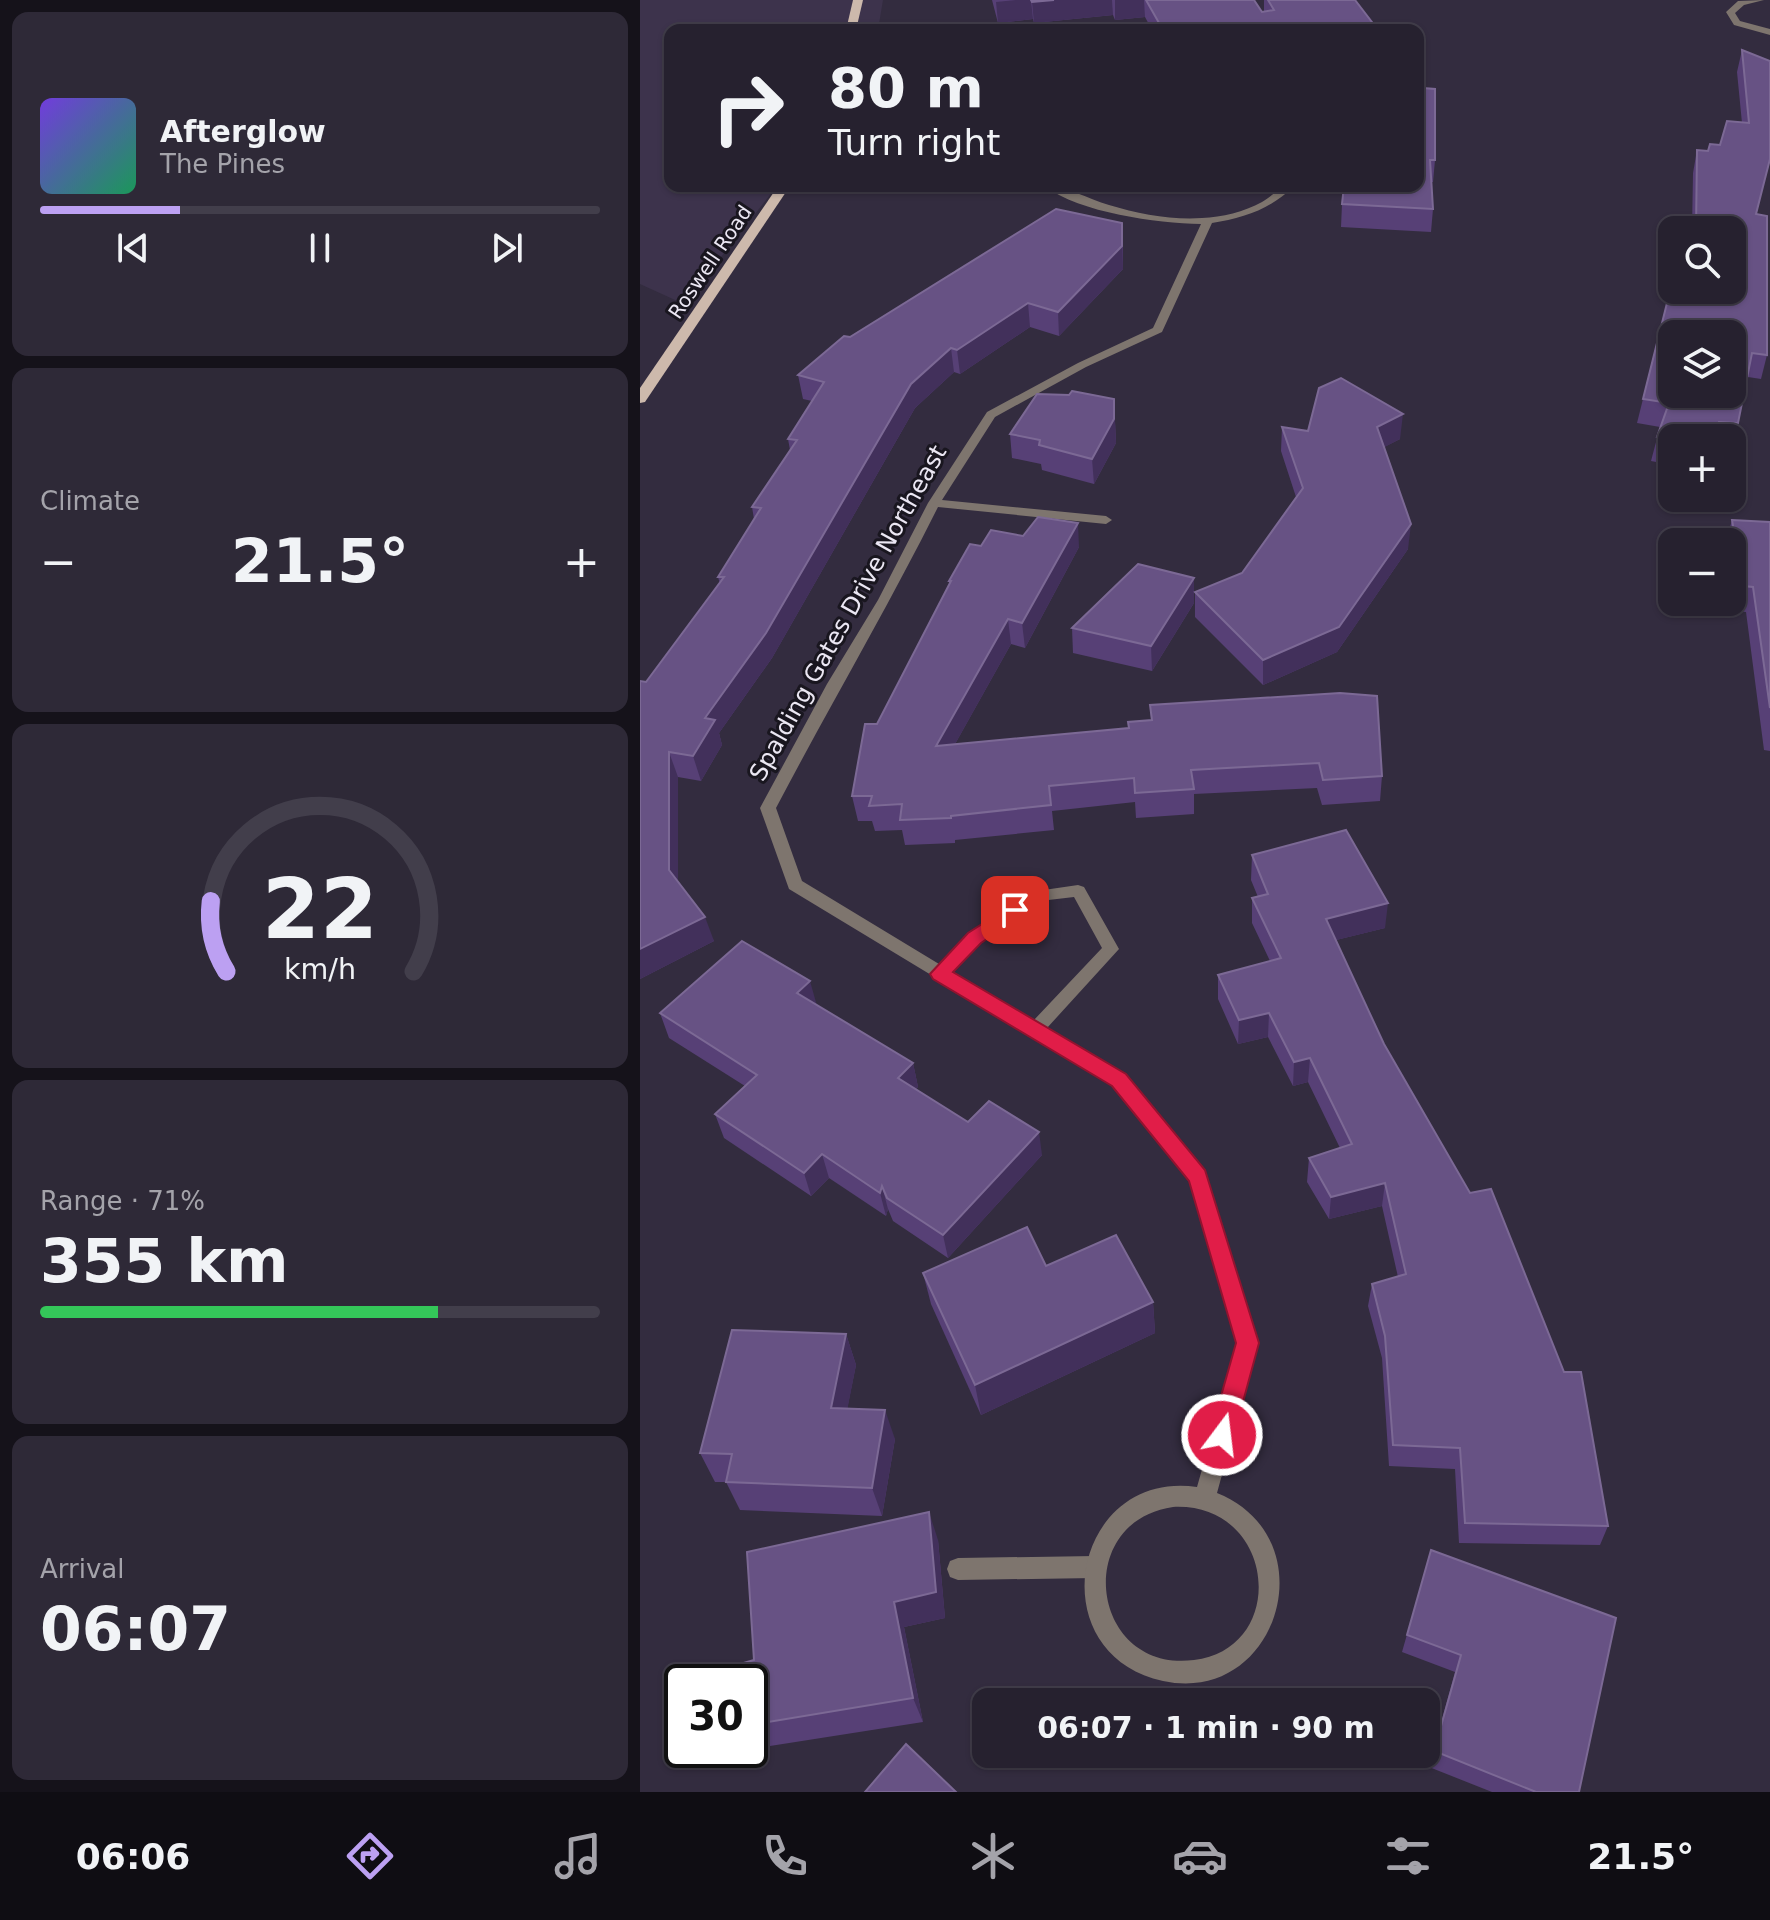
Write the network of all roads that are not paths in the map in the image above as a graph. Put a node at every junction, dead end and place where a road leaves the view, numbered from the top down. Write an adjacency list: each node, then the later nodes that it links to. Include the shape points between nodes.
1 (858, 0): 4 (main road)
2 (1762, 0): 3 (street); 5 (street, via 1741,3 1730,12 1737,23)
3 (1770, 1)
4 (852, 24)
5 (1770, 32)
6 (780, 192): 10 (main road, Roswell Road)
7 (1061, 192): 9 (street, via 1131,215)
8 (1283, 192): 9 (street, via 1248,212)
9 (1208, 220): 11 (street, Spalding Gates Drive Northeast, via 1158,330 991,415)
10 (640, 399)
11 (934, 503): 12 (street); 13 (street, Spalding Gates Drive Northeast, via 768,808 795,885)
12 (1106, 520)
13 (940, 974): 14 (street, Spalding Gates Drive Northeast); 14 (street, via 974,938 1036,896 1078,891 1111,949)
14 (1035, 1030): 15 (street, Spalding Gates Drive Northeast, via 1119,1080 1198,1177 1248,1343)
15 (1205, 1497): 16 (street, via 1171,1494 1139,1505 1114,1527); 16 (street, via 1235,1511 1258,1536 1269,1569 1268,1604 1252,1636 1227,1661 1192,1673 1157,1669 1125,1654 1103,1626 1093,1592)
16 (1095, 1567): 17 (street)
17 (958, 1569)

